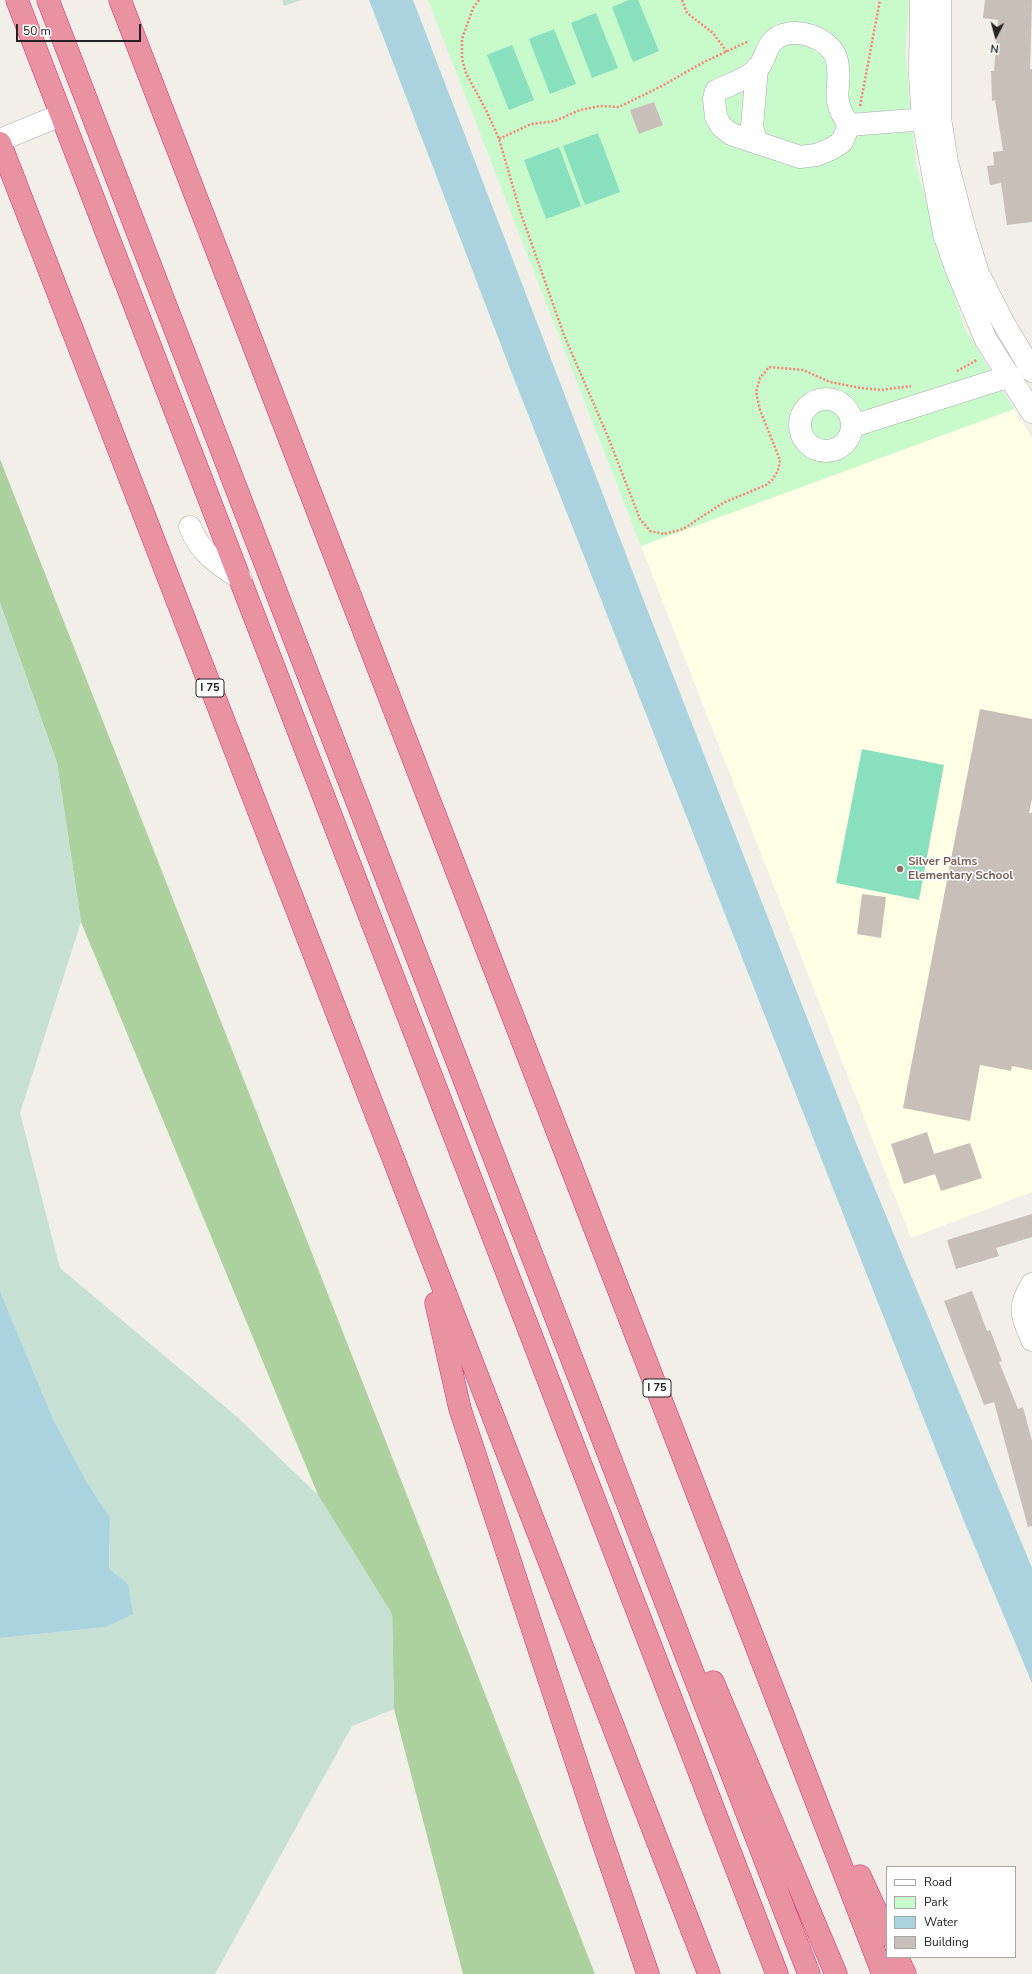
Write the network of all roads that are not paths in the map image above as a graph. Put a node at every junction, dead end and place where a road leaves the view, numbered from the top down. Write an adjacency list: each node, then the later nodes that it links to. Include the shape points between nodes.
1 (17, 0): 7 (highway)
2 (48, 0): 21 (highway)
3 (120, 0): 22 (highway, I 75)
4 (921, 0): 9 (street, via 920,76)
5 (940, 0): 9 (street)
6 (757, 68): 8 (street, via 774,40 784,35 818,38 828,46 837,60 836,98 840,111); 11 (street, via 752,127); 11 (street, via 716,91 714,99 716,117 721,126 731,134)
7 (61, 115): 10 (street); 17 (highway)
8 (855, 116): 9 (street); 11 (street, via 842,142 816,155 800,157)
9 (931, 118): 12 (street, via 947,162 978,272); 13 (street, via 930,165 946,242)
10 (0, 141): 18 (highway, I 75)
11 (757, 143)
12 (1032, 371)
13 (1001, 379): 14 (street); 15 (street)
14 (1032, 412)
15 (853, 426)
16 (190, 527): 17 (street, via 196,542 217,564)
17 (241, 579): 27 (highway)
18 (421, 1233): 25 (highway, via 460,1409); 26 (highway, I 75)
19 (1027, 1292): 20 (street, via 1022,1316)
20 (1032, 1340)
21 (616, 1472): 28 (highway); 29 (highway, via 642,1501 726,1716)
22 (767, 1672): 23 (highway); 30 (highway, I 75)
23 (886, 1933)
24 (897, 1958): 31 (highway)
25 (648, 1974)
26 (708, 1974)
27 (777, 1974)
28 (809, 1974)
29 (836, 1974)
30 (883, 1974)
31 (905, 1974)

